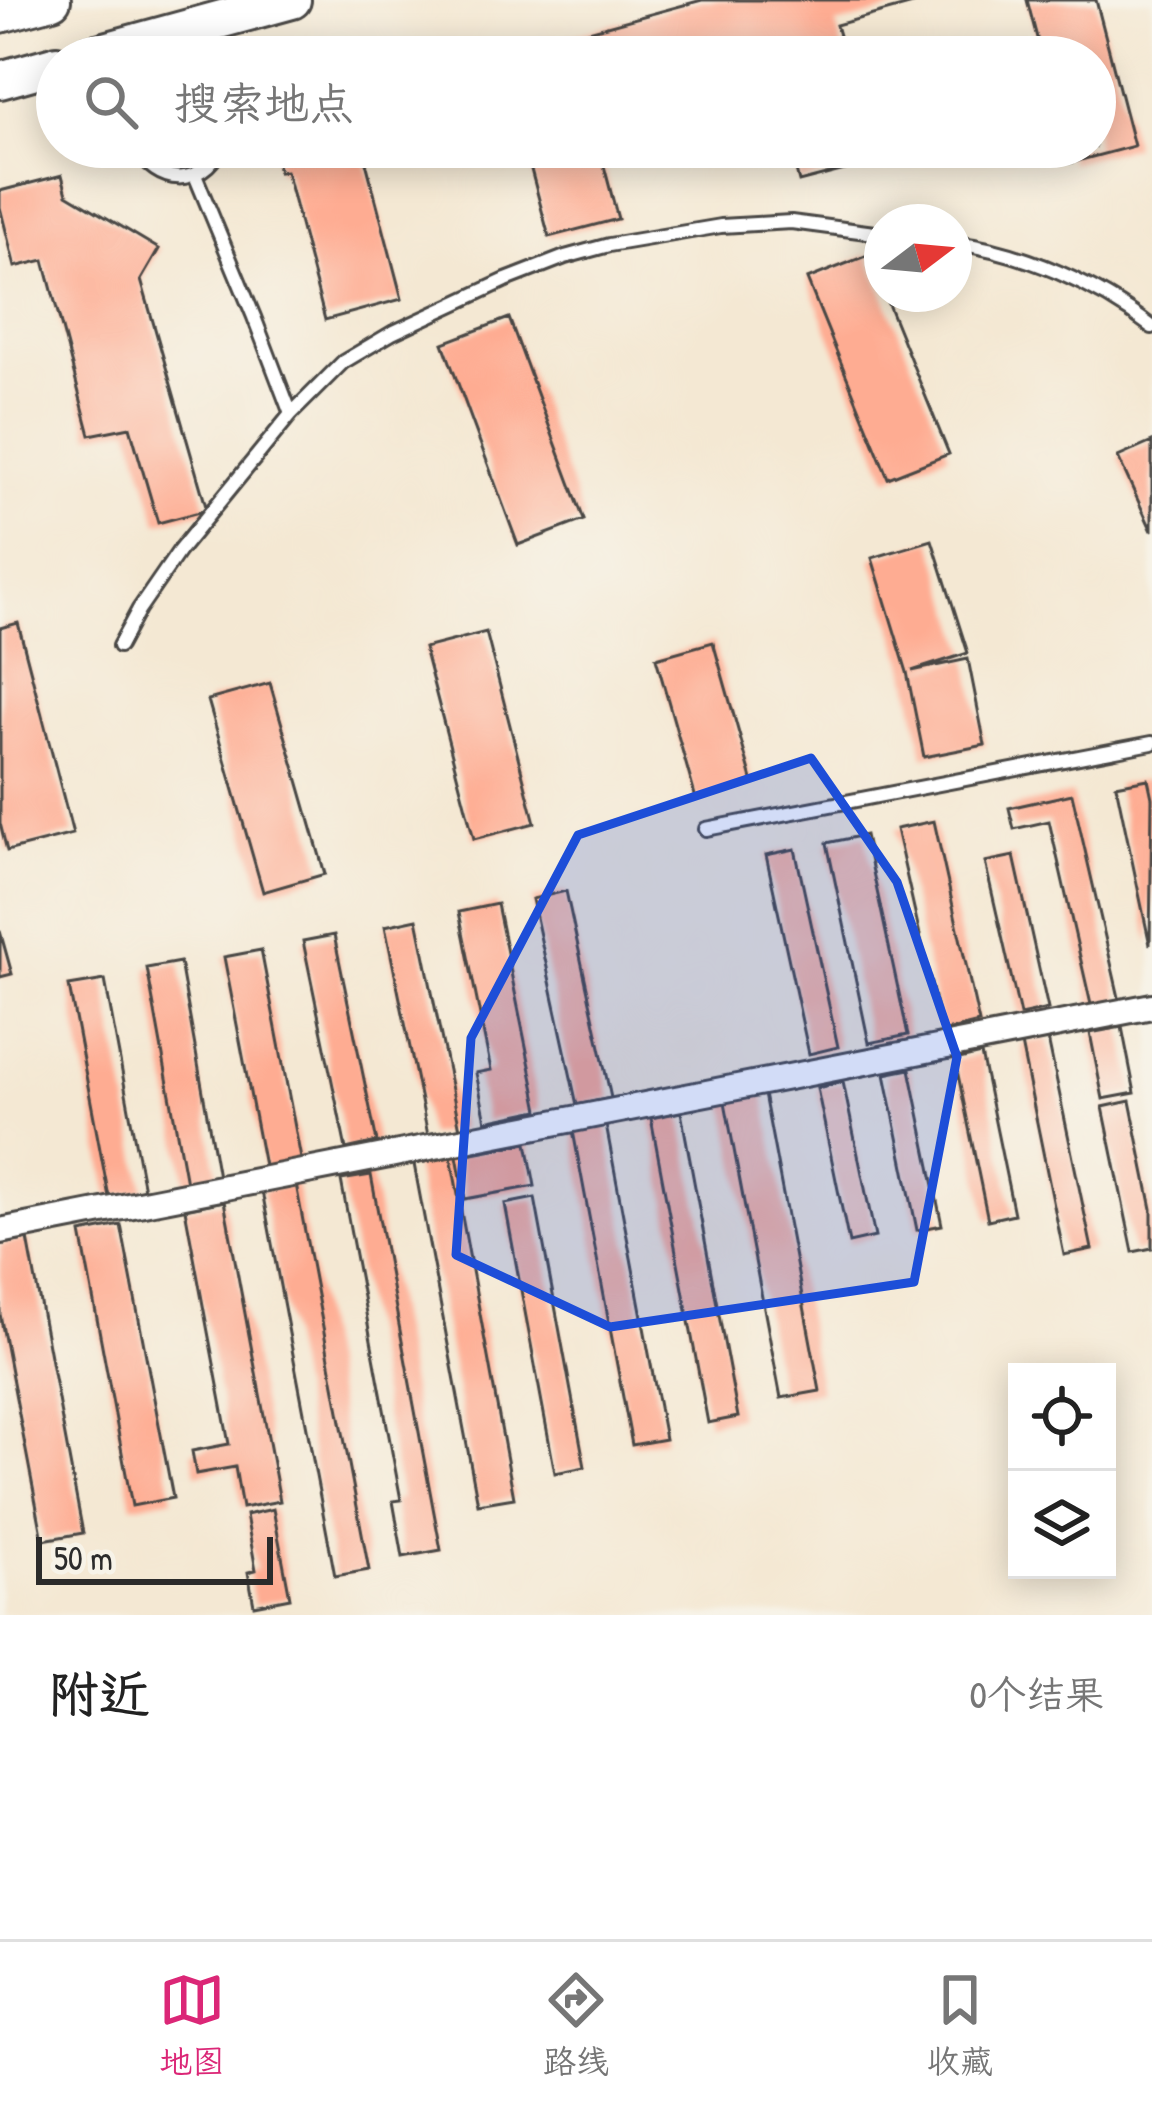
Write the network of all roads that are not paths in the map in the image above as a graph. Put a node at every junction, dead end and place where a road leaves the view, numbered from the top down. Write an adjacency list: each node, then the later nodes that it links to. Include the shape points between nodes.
1 (52, 0): 3 (main road)
2 (292, 0): 4 (main road)
3 (0, 14)
4 (188, 36)
5 (36, 70): 6 (main road)
6 (0, 80)
7 (152, 168): 9 (lane)
8 (204, 168): 9 (lane)
9 (195, 175): 13 (lane)
10 (864, 231): 13 (lane, via 791,222 721,226 565,257 343,362)
11 (972, 248): 12 (lane, via 1046,266)
12 (1152, 327)
13 (291, 414): 14 (lane, via 179,551)
14 (119, 646)
15 (1152, 743): 16 (lane)
16 (706, 829)
17 (1152, 1006): 18 (street)
18 (0, 1231)

